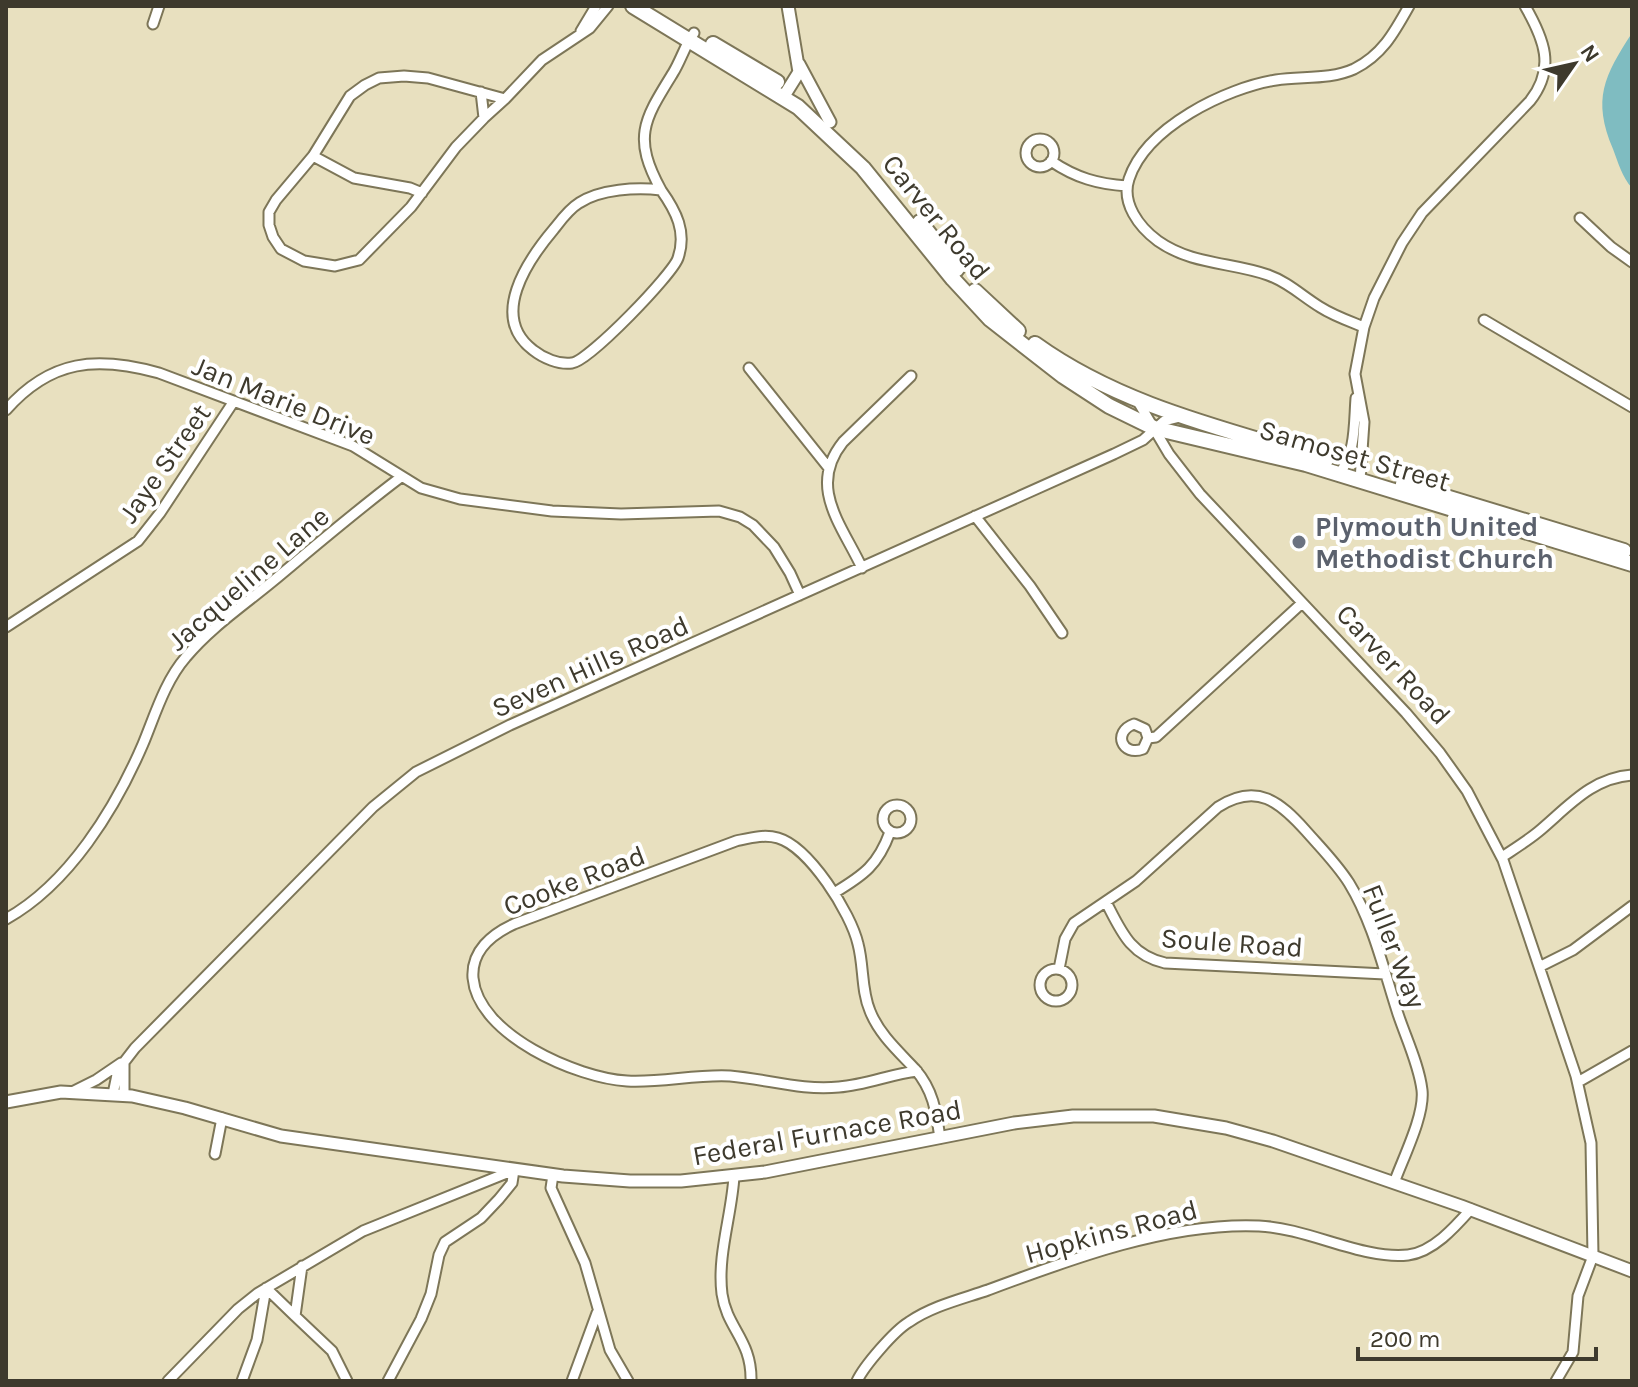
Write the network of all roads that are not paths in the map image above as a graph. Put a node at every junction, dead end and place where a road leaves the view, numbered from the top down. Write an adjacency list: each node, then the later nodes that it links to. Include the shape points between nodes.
1 (159, 6): 9 (street)
2 (596, 6): 10 (street)
3 (608, 6): 10 (street)
4 (633, 6): 11 (highway, Carver Road)
5 (650, 6): 11 (highway, Carver Road)
6 (788, 6): 12 (main road)
7 (1409, 6): 20 (street, via 1382,50 1354,69 1245,87 1178,122 1138,160)
8 (1525, 6): 26 (street, via 1546,51 1540,85 1415,222)
9 (153, 24)
10 (578, 35): 15 (street, via 542,60)
11 (691, 36): 14 (highway, Carver Road); 21 (street, via 652,105 643,132)
12 (798, 59): 14 (main road, via 799,72); 17 (main road)
13 (481, 92): 15 (street); 16 (street); 18 (street, via 428,78 379,78 350,96)
14 (786, 93): 17 (highway, Carver Road); 35 (highway, Carver Road, via 857,160 998,327 1097,399)
15 (505, 99): 16 (street)
16 (484, 118): 22 (street)
17 (830, 122): 30 (highway, Carver Road, via 864,154 1007,322 1071,368)
18 (313, 156): 22 (street, via 354,178); 22 (street, via 269,212 269,225 281,249 304,261 335,266 359,260)
19 (1051, 161): 20 (street, via 1079,177)
20 (1127, 186): 26 (street, via 1136,218 1166,246 1202,261 1267,275)
21 (661, 190): 21 (street, via 644,188 580,202 539,249 511,307 518,334 537,354 558,363 582,361 669,274 678,260 681,228)
22 (422, 193)
23 (1580, 218): 24 (street)
24 (1632, 262)
25 (1484, 320): 32 (street)
26 (1364, 327): 29 (street, via 1355,374)
27 (749, 368): 36 (street)
28 (911, 376): 36 (street, via 843,442)
29 (1358, 387): 37 (street, via 1352,447); 38 (street, via 1364,422)
30 (1137, 400): 34 (highway, Carver Road); 35 (street)
31 (234, 401): 33 (street, Jan Marie Drive, via 159,373 99,362 46,376); 39 (street, Jan Marie Drive, via 353,446); 46 (street, Jaye Street, via 138,541)
32 (1632, 407)
33 (6, 410)
34 (1180, 417): 35 (street, Seven Hills Road); 37 (highway, Samoset Street)
35 (1154, 428): 37 (highway, Samoset Street); 40 (street, Seven Hills Road, via 1143,440); 45 (street, Carver Road, via 1200,494)
36 (828, 467): 43 (street, via 830,504)
37 (1342, 470): 38 (highway, Samoset Street)
38 (1360, 476): 41 (highway, Samoset Street); 42 (highway, Samoset Street)
39 (401, 477): 44 (street, Jan Marie Drive, via 460,499 515,507 731,514 747,520 774,547); 55 (street, Jacqueline Lane, via 186,656 106,816 58,875)
40 (975, 516): 43 (street, Seven Hills Road); 47 (street)
41 (1632, 554)
42 (1632, 564)
43 (862, 568): 44 (street, Seven Hills Road)
44 (800, 595): 60 (street, Seven Hills Road, via 416,772 373,807)
45 (1302, 603): 48 (street, via 1156,737); 51 (street, Carver Road, via 1433,744 1467,791)
46 (6, 627)
47 (1062, 633)
48 (1148, 738)
49 (1632, 775): 51 (street, via 1593,785)
50 (890, 832): 52 (street, via 874,865)
51 (1502, 857): 56 (street, Carver Road)
52 (834, 893): 61 (street, Cooke Road, via 858,943 872,1017); 61 (street, Cooke Road, via 788,842 769,836 736,841 503,929 478,954 475,986 487,1011 516,1039 607,1078 727,1076 821,1088)
53 (1106, 902): 57 (street, Fuller Way, via 1071,928); 58 (street, Soule Road, via 1126,938 1148,959); 58 (street, Fuller Way, via 1218,807 1242,796 1267,798 1289,811 1349,884)
54 (1632, 906): 56 (street, via 1573,950)
55 (6, 919)
56 (1541, 966): 62 (street, Carver Road)
57 (1059, 969)
58 (1385, 974): 72 (street, Fuller Way, via 1422,1092)
59 (1632, 1051): 62 (street)
60 (124, 1061): 63 (street); 64 (street, Seven Hills Road, via 114,1085)
61 (917, 1071): 67 (street, Cooke Road, via 935,1102)
62 (1578, 1082): 74 (street, Carver Road, via 1591,1143)
63 (71, 1092): 64 (main road, Federal Furnace Road); 65 (main road, Federal Furnace Road)
64 (119, 1095): 66 (main road, Federal Furnace Road)
65 (6, 1102)
66 (222, 1118): 68 (street); 69 (main road, Federal Furnace Road, via 281,1136)
67 (940, 1138): 71 (main road, Federal Furnace Road); 72 (main road, Federal Furnace Road, via 1073,1116 1154,1116 1226,1128)
68 (215, 1154)
69 (514, 1170): 70 (main road, Federal Furnace Road); 75 (street, via 363,1231); 83 (street, via 512,1183 481,1218 445,1242 431,1294)
70 (553, 1175): 71 (main road, Federal Furnace Road, via 630,1181); 78 (street, via 551,1188 585,1263)
71 (734, 1176): 86 (street, via 721,1285 727,1314 750,1356)
72 (1394, 1183): 73 (main road, Federal Furnace Road)
73 (1471, 1209): 74 (main road, Federal Furnace Road); 87 (street, Hopkins Road, via 1438,1240 1412,1255 1385,1255 1262,1226 1203,1227 1133,1243 1026,1275 911,1320)
74 (1593, 1256): 76 (main road, Federal Furnace Road); 88 (street, via 1578,1296 1573,1352)
75 (302, 1266): 77 (street); 79 (street)
76 (1632, 1271)
77 (266, 1288): 79 (street); 80 (street, via 238,1309); 81 (street, via 257,1340)
78 (597, 1309): 84 (street); 85 (street, via 610,1350)
79 (295, 1316): 82 (street, via 332,1351)
80 (168, 1381)
81 (242, 1381)
82 (347, 1381)
83 (388, 1381)
84 (572, 1381)
85 (628, 1381)
86 (751, 1381)
87 (857, 1381)
88 (1556, 1381)

